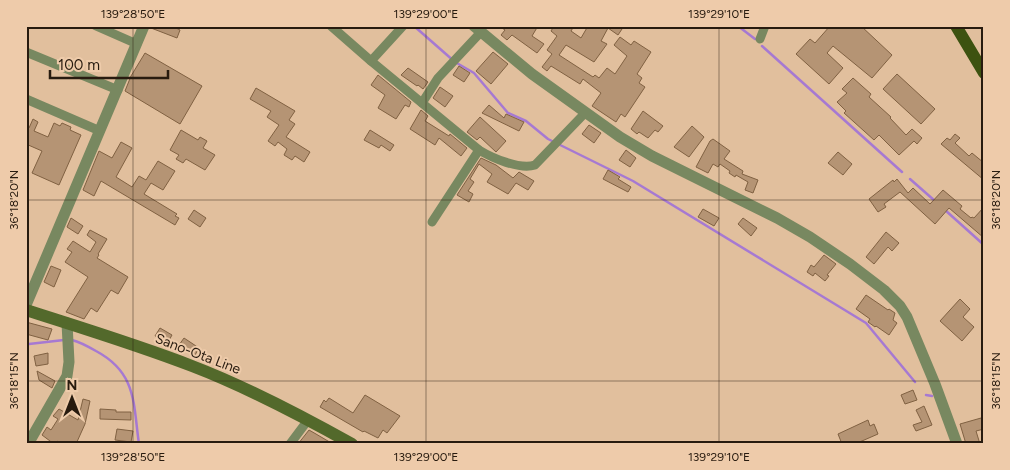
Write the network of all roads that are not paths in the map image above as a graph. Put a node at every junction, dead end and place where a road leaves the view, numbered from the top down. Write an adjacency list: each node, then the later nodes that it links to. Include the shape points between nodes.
1 (96, 26): 9 (street)
2 (144, 26): 9 (street)
3 (332, 26): 11 (street)
4 (404, 26): 11 (street)
5 (766, 26): 8 (street)
6 (956, 26): 12 (main road)
7 (478, 29): 15 (street); 16 (street)
8 (760, 39)
9 (137, 44): 13 (street)
10 (26, 52): 13 (street)
11 (371, 61): 15 (street)
12 (984, 73)
13 (118, 90): 17 (street)
14 (26, 99): 17 (street)
15 (422, 103): 18 (street)
16 (585, 113): 18 (street, via 535,165 528,167 493,158); 27 (street, via 652,156 810,237 884,290 907,317)
17 (100, 131): 20 (street)
18 (479, 150): 19 (street)
19 (432, 222)
20 (26, 305)
21 (26, 310): 22 (main road, Sano-Ota Line)
22 (67, 327): 23 (main road, Sano-Ota Line, via 192,366); 24 (street, via 67,376)
23 (308, 420): 25 (street); 26 (main road, Sano-Ota Line)
24 (28, 444)
25 (290, 444)
26 (352, 444)
27 (957, 444)

